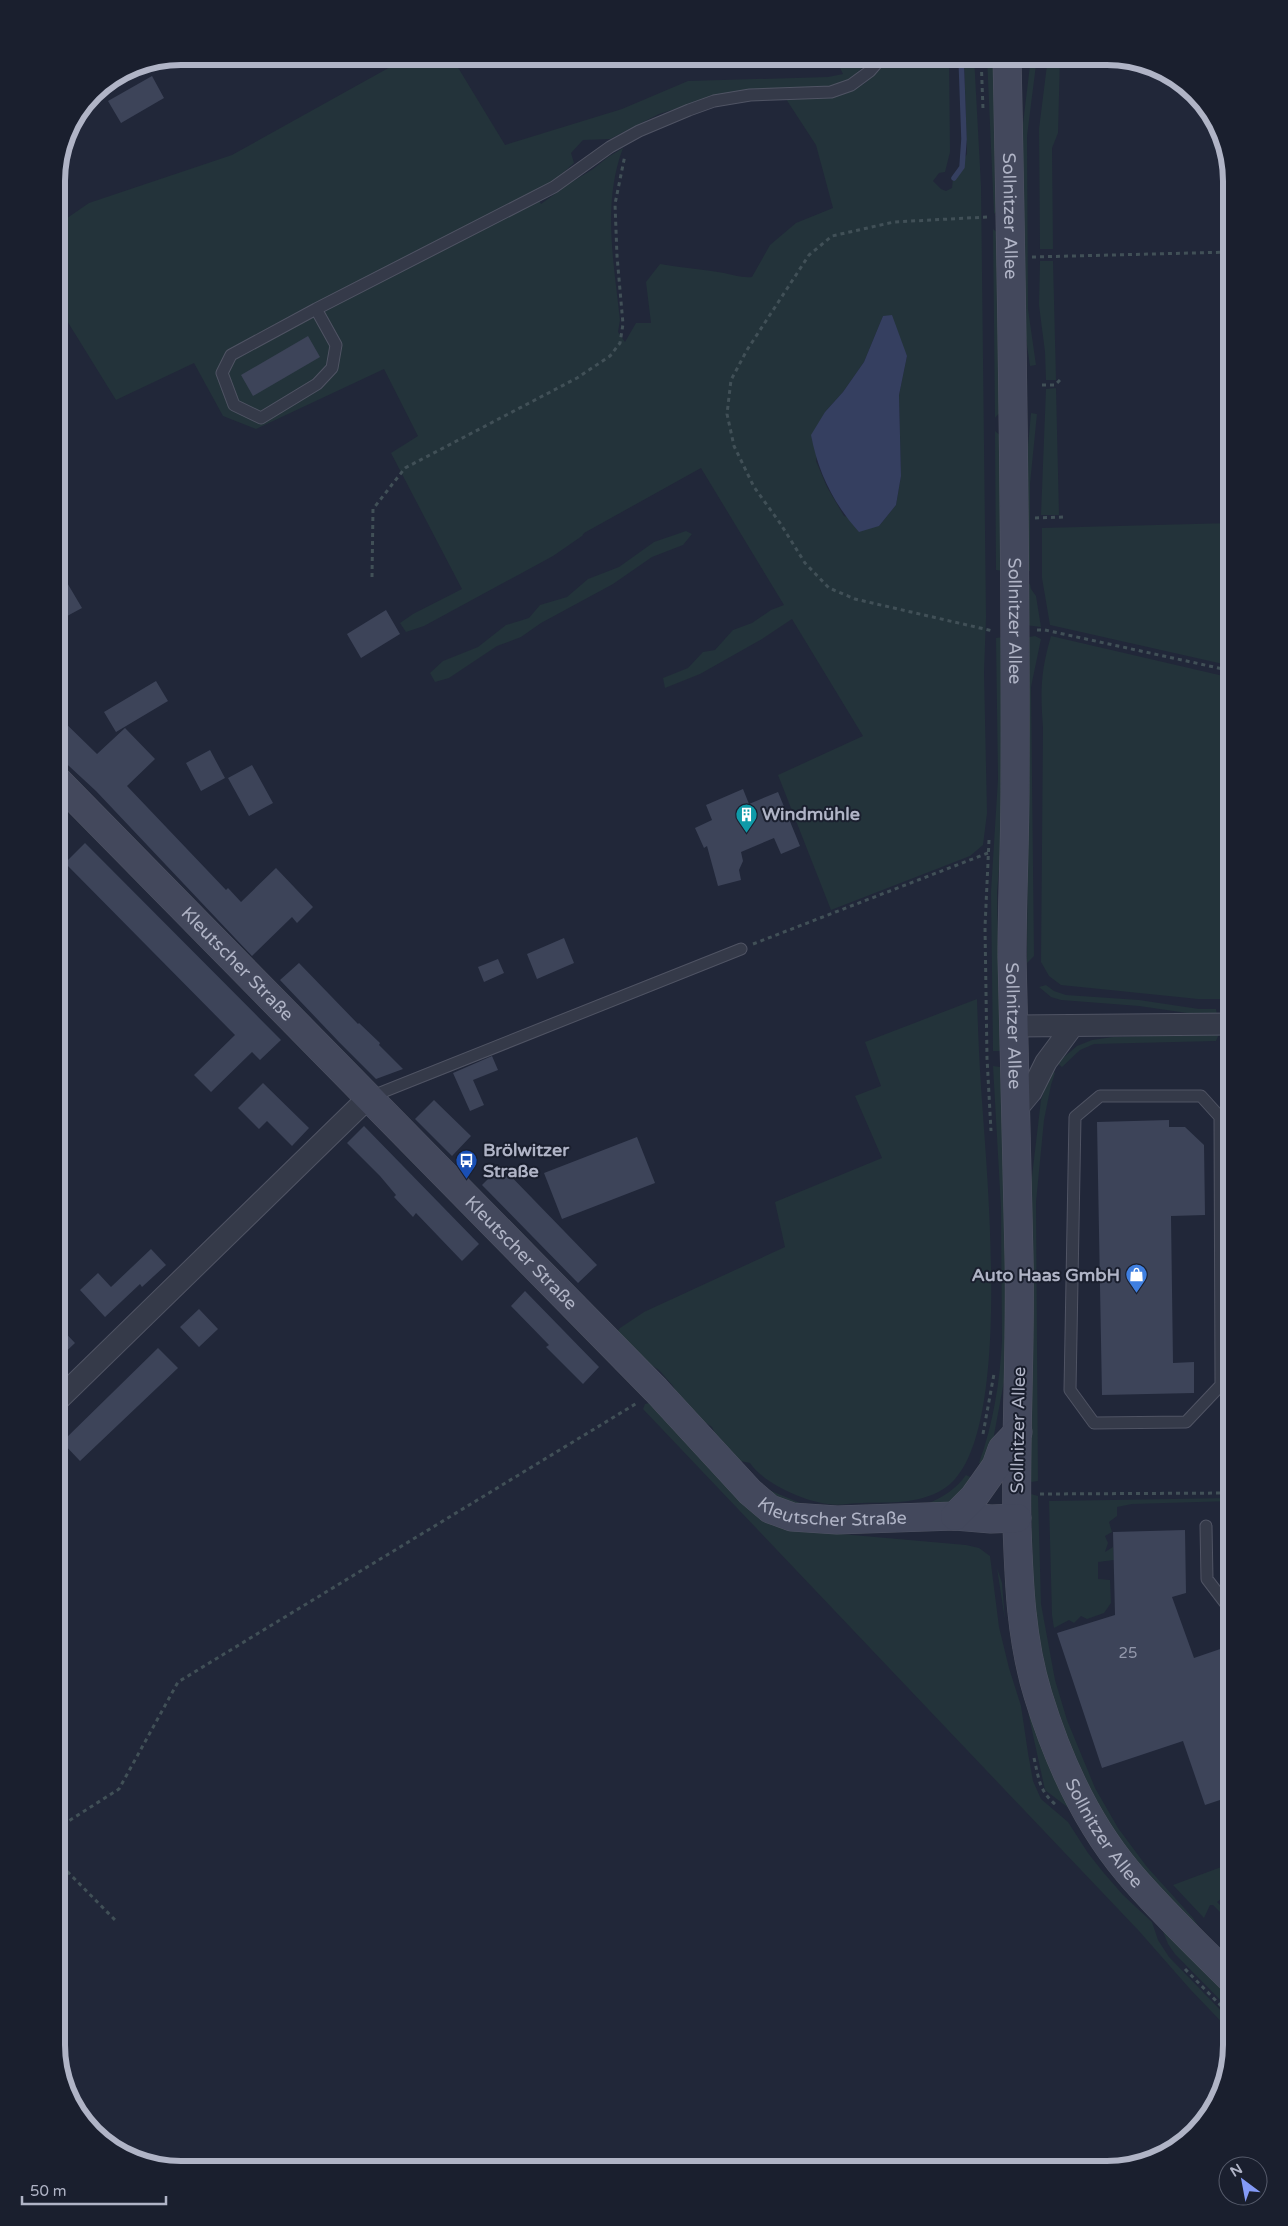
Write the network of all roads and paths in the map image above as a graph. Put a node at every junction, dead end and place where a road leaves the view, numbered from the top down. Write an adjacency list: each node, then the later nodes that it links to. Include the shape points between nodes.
1 (876, 65): 3 (lane, via 851,85 831,92 750,95 714,101)
2 (1008, 65): 21 (main road, Sollnitzer Allee)
3 (639, 131): 7 (lane, via 554,187); 12 (path, via 623,159 615,204 624,324 620,343 610,356 577,378 405,468 373,509)
4 (987, 217): 14 (path, via 894,222 832,236 809,255 747,350 731,380 727,414 734,446 754,487 805,562 828,588 855,599 990,630)
5 (1223, 252): 6 (path)
6 (1032, 256)
7 (316, 309): 7 (lane, via 231,355 222,373 234,405 261,418 317,384 332,368 336,344)
8 (1061, 379): 9 (path, via 1055,385)
9 (1042, 385)
10 (1035, 518): 11 (path)
11 (1063, 518)
12 (372, 576)
13 (1044, 630): 15 (path)
14 (990, 640)
15 (1223, 669)
16 (65, 788): 23 (main road, Kleutscher Straße)
17 (990, 833): 18 (path)
18 (988, 853): 19 (path); 26 (path, via 987,1058)
19 (741, 949): 23 (lane)
20 (1223, 1024): 22 (street)
21 (1014, 1026): 22 (street); 24 (main road, Sollnitzer Allee)
22 (1072, 1027): 24 (street)
23 (368, 1098): 29 (main road, Kleutscher Straße); 30 (street)
24 (1016, 1110): 31 (main road, Sollnitzer Allee, via 1020,1264)
25 (1223, 1131): 27 (lane, via 1220,1117 1201,1096 1100,1096 1075,1117 1070,1390 1094,1423 1186,1422 1221,1386)
26 (991, 1137)
27 (1223, 1307)
28 (994, 1367): 32 (path)
29 (656, 1390): 35 (main road, Kleutscher Straße, via 750,1492 770,1509 792,1517 837,1520); 39 (path, via 178,1682 119,1789)
30 (65, 1393)
31 (1018, 1432): 33 (main road, Sollnitzer Allee); 35 (main road, via 1002,1449 996,1466 974,1497)
32 (982, 1436)
33 (1017, 1485): 34 (path, via 1041,1494); 36 (main road, Sollnitzer Allee)
34 (1223, 1493)
35 (955, 1516): 36 (main road, Kleutscher Straße)
36 (1017, 1518): 42 (main road, Sollnitzer Allee, via 1024,1633 1036,1691 1061,1758 1087,1813 1127,1871)
37 (1206, 1526): 38 (lane, via 1207,1579)
38 (1223, 1600)
39 (65, 1824)
40 (65, 1869): 41 (path)
41 (117, 1922)
42 (1223, 1971)

